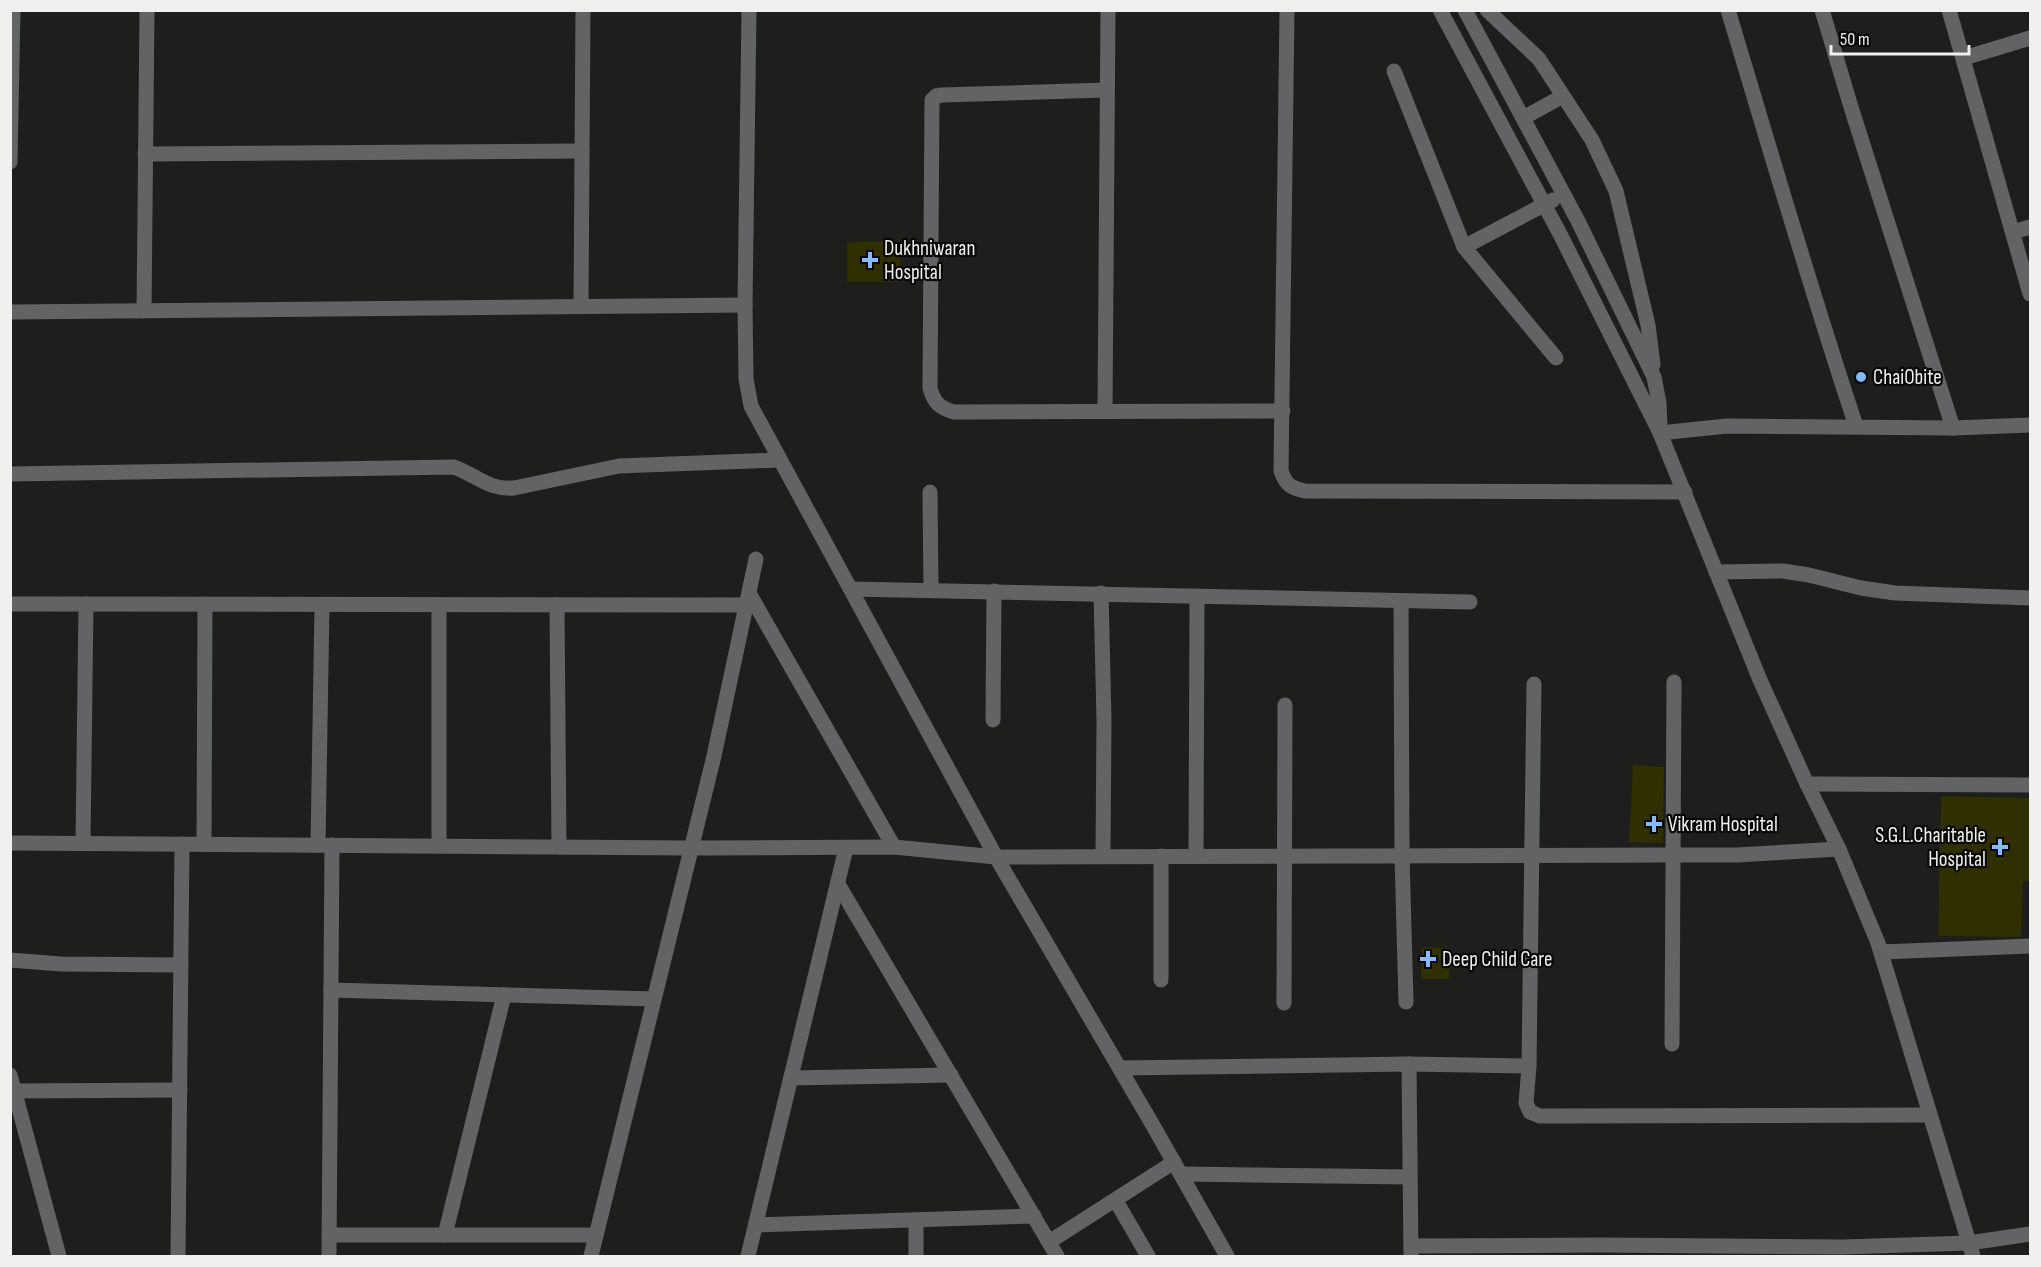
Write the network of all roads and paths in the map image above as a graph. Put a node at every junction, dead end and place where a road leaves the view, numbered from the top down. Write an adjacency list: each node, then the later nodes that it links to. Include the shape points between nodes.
1 (13, 10): 21 (street)
2 (147, 10): 20 (street)
3 (583, 10): 19 (street)
4 (749, 10): 28 (street)
5 (1108, 10): 16 (street)
6 (1287, 10): 35 (street)
7 (1440, 10): 23 (street)
8 (1466, 10): 18 (street)
9 (1487, 10): 17 (street, via 1539,59)
10 (1728, 10): 36 (street)
11 (1822, 10): 38 (street)
12 (1949, 10): 14 (street)
13 (2031, 39): 14 (street)
14 (1964, 58): 25 (street)
15 (1394, 71): 26 (street)
16 (1106, 90): 34 (street); 34 (street, via 942,95 932,100 930,108 933,400 954,412)
17 (1563, 96): 18 (street); 33 (street, via 1592,140 1616,191 1648,325)
18 (1523, 118): 22 (street)
19 (582, 151): 20 (street); 29 (street)
20 (145, 154): 30 (street)
21 (10, 162)
22 (1564, 195): 23 (street); 33 (street)
23 (1544, 204): 26 (street); 39 (street)
24 (2031, 227): 25 (street)
25 (2013, 232): 27 (street)
26 (1464, 247): 32 (street)
27 (2031, 294)
28 (745, 305): 29 (street); 40 (street, via 746,379 751,406)
29 (581, 306): 30 (street)
30 (144, 310): 31 (street)
31 (10, 312)
32 (1556, 358)
33 (1654, 377): 39 (street)
34 (1105, 410): 35 (street)
35 (1283, 411): 43 (street, via 1281,471 1293,489)
36 (1856, 426): 38 (street); 39 (street, via 1727,426)
37 (2031, 426): 38 (street)
38 (1953, 428)
39 (1660, 433): 43 (street)
40 (780, 460): 41 (street, via 619,466 502,489 454,467); 46 (street)
41 (10, 474)
42 (930, 492): 47 (street)
43 (1685, 492): 45 (street)
44 (756, 559): 52 (street)
45 (1716, 572): 51 (street, via 1783,571 1895,593); 65 (street)
46 (851, 589): 47 (street); 85 (street)
47 (931, 590): 48 (street)
48 (994, 591): 49 (street); 64 (street)
49 (1101, 593): 50 (street); 79 (street)
50 (1197, 596): 53 (street); 81 (street)
51 (2031, 598)
52 (747, 599): 60 (street); 74 (street); 76 (street)
53 (1401, 601): 54 (street); 83 (street)
54 (1470, 602)
55 (10, 604): 56 (street)
56 (86, 604): 57 (street); 68 (street)
57 (205, 604): 58 (street); 70 (street)
58 (322, 605): 59 (street); 71 (street)
59 (439, 605): 60 (street); 72 (street)
60 (557, 605): 73 (street)
61 (1674, 682): 78 (street)
62 (1534, 684): 84 (street)
63 (1285, 705): 82 (street)
64 (993, 720)
65 (1807, 784): 66 (street); 77 (street)
66 (2031, 784)
67 (10, 843): 68 (street)
68 (83, 843): 69 (street)
69 (182, 844): 70 (street); 90 (street)
70 (204, 844): 71 (street)
71 (325, 845): 72 (street); 92 (street)
72 (439, 846): 73 (street)
73 (559, 848): 74 (street)
74 (691, 848): 75 (street); 94 (street)
75 (846, 848): 76 (street); 86 (street)
76 (894, 848): 85 (street)
77 (1839, 849): 78 (street); 88 (street)
78 (1673, 855): 84 (street); 97 (street)
79 (1103, 856): 80 (street); 85 (street)
80 (1161, 856): 81 (street); 91 (street)
81 (1196, 856): 82 (street)
82 (1284, 856): 83 (street); 96 (street)
83 (1401, 856): 84 (street); 95 (street)
84 (1532, 856): 99 (street)
85 (996, 857): 100 (street)
86 (838, 884): 102 (street); 103 (street)
87 (2031, 946): 88 (street)
88 (1881, 952): 106 (street)
89 (10, 960): 90 (street)
90 (181, 965): 104 (street)
91 (1161, 980)
92 (331, 990): 93 (street); 114 (street)
93 (504, 995): 94 (street); 115 (street)
94 (654, 999): 116 (street)
95 (1406, 1002)
96 (1284, 1003)
97 (1672, 1044)
98 (1409, 1064): 99 (street); 100 (street); 108 (street)
99 (1529, 1066): 106 (street, via 1526,1103 1530,1112 1540,1116)
100 (1120, 1068): 107 (street)
101 (10, 1075): 105 (street)
102 (951, 1075): 103 (street); 110 (street)
103 (791, 1078): 112 (street)
104 (180, 1090): 105 (street); 123 (street)
105 (15, 1091): 122 (street)
106 (1930, 1115): 118 (street)
107 (1178, 1168): 108 (street); 109 (street); 130 (street)
108 (1410, 1177): 119 (street)
109 (1116, 1201): 117 (street); 129 (street)
110 (1034, 1216): 111 (street); 117 (street)
111 (916, 1220): 112 (street); 127 (street)
112 (756, 1225): 126 (street)
113 (2031, 1234): 118 (street)
114 (329, 1235): 115 (street); 124 (street)
115 (444, 1235): 116 (street)
116 (596, 1235): 125 (street)
117 (1049, 1242): 128 (street)
118 (1971, 1250): 121 (street)
119 (1412, 1251): 120 (street)
120 (1601, 1251): 121 (street)
121 (1843, 1252)
122 (59, 1257)
123 (178, 1257)
124 (329, 1257)
125 (591, 1257)
126 (748, 1257)
127 (916, 1257)
128 (1057, 1257)
129 (1148, 1257)
130 (1227, 1257)

